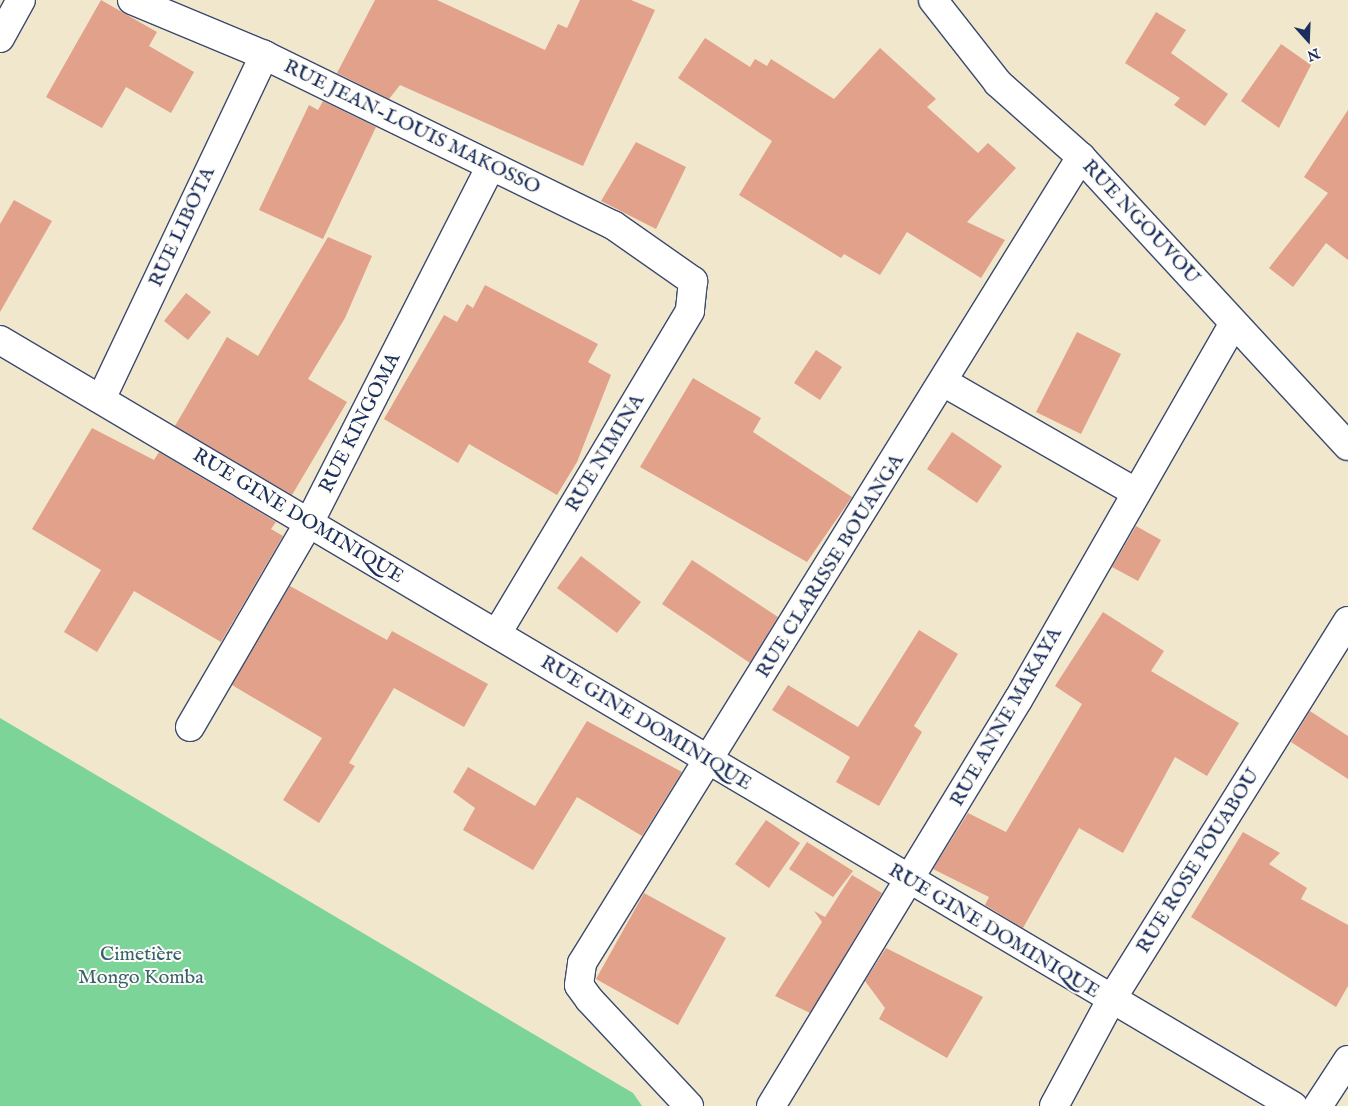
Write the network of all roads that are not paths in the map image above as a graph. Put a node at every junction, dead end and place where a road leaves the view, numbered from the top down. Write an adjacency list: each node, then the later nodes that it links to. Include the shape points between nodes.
1 (21, 0): 4 (street)
2 (132, 0): 5 (street, RUE JEAN-LOUIS MAKOSSO)
3 (933, 0): 6 (street, RUE NGOUVOU, via 998,83)
4 (0, 38)
5 (264, 56): 7 (street, RUE JEAN-LOUIS MAKOSSO); 12 (street, RUE LIBOTA)
6 (1081, 158): 9 (street, RUE NGOUVOU); 11 (street, RUE CLARISSE BOUANGA)
7 (491, 166): 8 (street, RUE JEAN-LOUIS MAKOSSO, via 613,225); 15 (street, RUE KINGOMA)
8 (682, 272): 17 (street, RUE NIMINA, via 693,281 690,311)
9 (1234, 323): 13 (street, RUE NGOUVOU); 14 (street, RUE ANNE MAKAYA)
10 (0, 340): 12 (street, RUE GINE DOMINIQUE)
11 (945, 383): 14 (street); 19 (street, RUE CLARISSE BOUANGA)
12 (101, 399): 15 (street, RUE GINE DOMINIQUE)
13 (1348, 446)
14 (1135, 492): 20 (street, RUE ANNE MAKAYA)
15 (310, 521): 17 (street, RUE GINE DOMINIQUE); 18 (street, RUE KINGOMA)
16 (1348, 621): 21 (street, RUE ROSE POUABOU)
17 (497, 634): 19 (street, RUE GINE DOMINIQUE)
18 (190, 727)
19 (708, 761): 20 (street, RUE GINE DOMINIQUE); 23 (street, RUE CLARISSE BOUANGA, via 578,975 589,999)
20 (910, 880): 21 (street, RUE GINE DOMINIQUE); 24 (street, RUE ANNE MAKAYA)
21 (1111, 1000): 25 (street, RUE ROSE POUABOU); 26 (street, RUE GINE DOMINIQUE)
22 (1348, 1060): 27 (street)
23 (689, 1106)
24 (770, 1106)
25 (1054, 1106)
26 (1293, 1106)
27 (1318, 1106)

